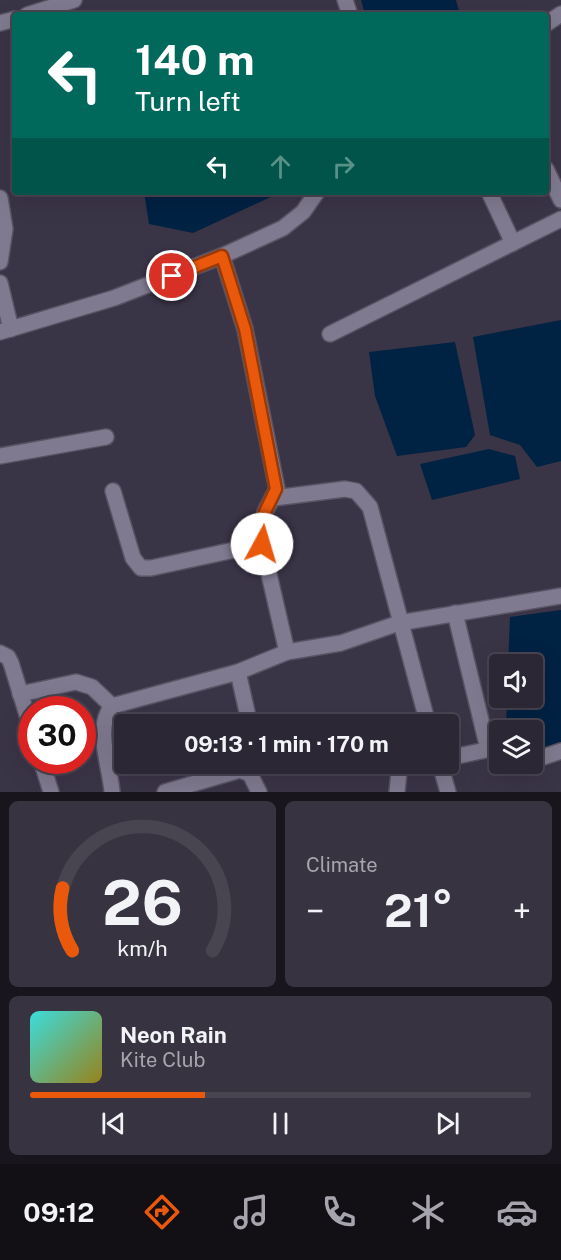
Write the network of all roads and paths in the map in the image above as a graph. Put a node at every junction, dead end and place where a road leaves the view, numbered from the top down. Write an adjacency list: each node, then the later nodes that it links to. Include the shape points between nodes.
1 (74, 0): 2 (street)
2 (53, 4): 3 (street)
3 (34, 12)
4 (549, 175): 8 (street)
5 (315, 195): 11 (street, via 303,212 283,228)
6 (490, 195): 10 (street)
7 (0, 198): 12 (street, via 5,229)
8 (561, 200)
9 (561, 219): 10 (street)
10 (513, 243): 15 (street)
11 (222, 256): 14 (street, via 124,294); 19 (street, via 245,329 276,489)
12 (0, 262)
13 (0, 283): 14 (street)
14 (6, 330)
15 (330, 334)
16 (106, 437): 17 (street)
17 (0, 456)
18 (113, 491): 20 (street, via 133,558 141,568)
19 (274, 498): 20 (street, via 265,512); 23 (street, via 345,489 363,496 370,507)
20 (262, 544): 24 (street)
21 (561, 596): 22 (street)
22 (455, 614): 23 (street); 31 (street)
23 (399, 623): 24 (street, via 340,643); 30 (street)
24 (287, 652): 26 (street)
25 (0, 653): 27 (street, via 11,663)
26 (238, 672): 28 (street); 29 (street)
27 (20, 694): 28 (street, via 76,682 92,687)
28 (112, 706): 40 (street, via 102,726)
29 (247, 714)
30 (425, 714)
31 (489, 731)
32 (489, 749): 34 (street)
33 (561, 751): 35 (street)
34 (459, 756)
35 (543, 757)
36 (45, 774): 39 (street)
37 (399, 774): 43 (street)
38 (443, 774): 44 (street)
39 (51, 792)
40 (112, 792)
41 (165, 792): 42 (street, via 240,770 250,774)
42 (259, 792)
43 (397, 792)
44 (448, 792)

